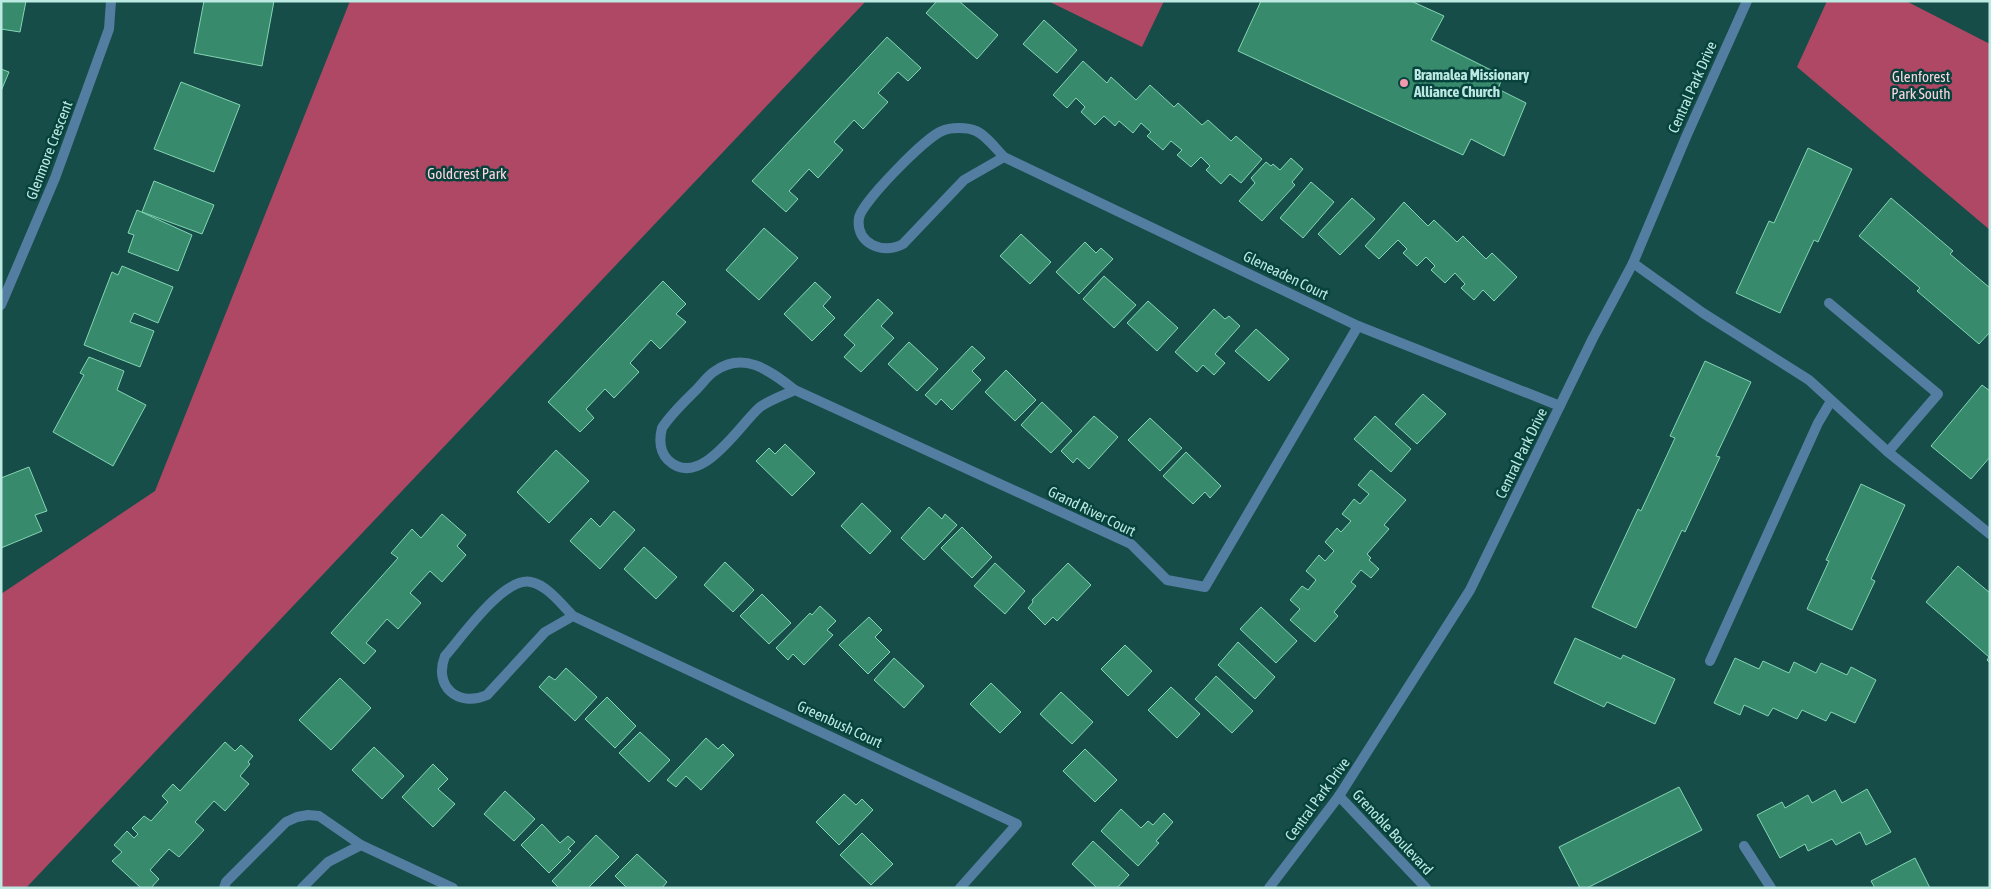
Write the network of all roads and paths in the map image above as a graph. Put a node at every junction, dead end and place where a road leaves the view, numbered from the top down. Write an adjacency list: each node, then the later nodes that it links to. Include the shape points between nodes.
1 (111, 1): 6 (street, Glenmore Crescent, via 109,29 56,178)
2 (1747, 1): 4 (street, Central Park Drive)
3 (1004, 157): 3 (street, Gleneaden Court, via 977,131 958,128 942,131 919,148 865,204 858,220 863,237 877,248 895,249 964,180); 7 (street, Gleneaden Court)
4 (1633, 263): 9 (street, via 1703,313 1809,380); 10 (street, Central Park Drive)
5 (1829, 302): 11 (street, via 1938,394)
6 (1, 305)
7 (1358, 326): 8 (street, Grand River Court, via 1204,587 1167,580 1131,544); 10 (street, Gleneaden Court)
8 (795, 390): 8 (street, Grand River Court, via 764,368 751,363 725,365 713,372 667,420 660,437 664,454 677,466 695,468 704,464 761,406)
9 (1831, 401): 11 (street); 14 (street)
10 (1560, 406): 15 (street, Central Park Drive, via 1470,590)
11 (1888, 452): 12 (street)
12 (1990, 534)
13 (573, 616): 13 (street, Greenbush Court, via 539,585 531,582 514,584 498,596 445,656 441,675 444,684 459,697 478,699 487,695 545,632); 21 (street, Greenbush Court, via 1017,824)
14 (1710, 660)
15 (1339, 796): 22 (street, Central Park Drive); 23 (street, Grenoble Boulevard)
16 (361, 845): 18 (street, via 319,816 296,817 286,822 226,882); 19 (street, via 328,862); 20 (street)
17 (1744, 846): 24 (street)
18 (224, 888)
19 (302, 888)
20 (453, 888)
21 (960, 888)
22 (1268, 888)
23 (1426, 888)
24 (1771, 888)

